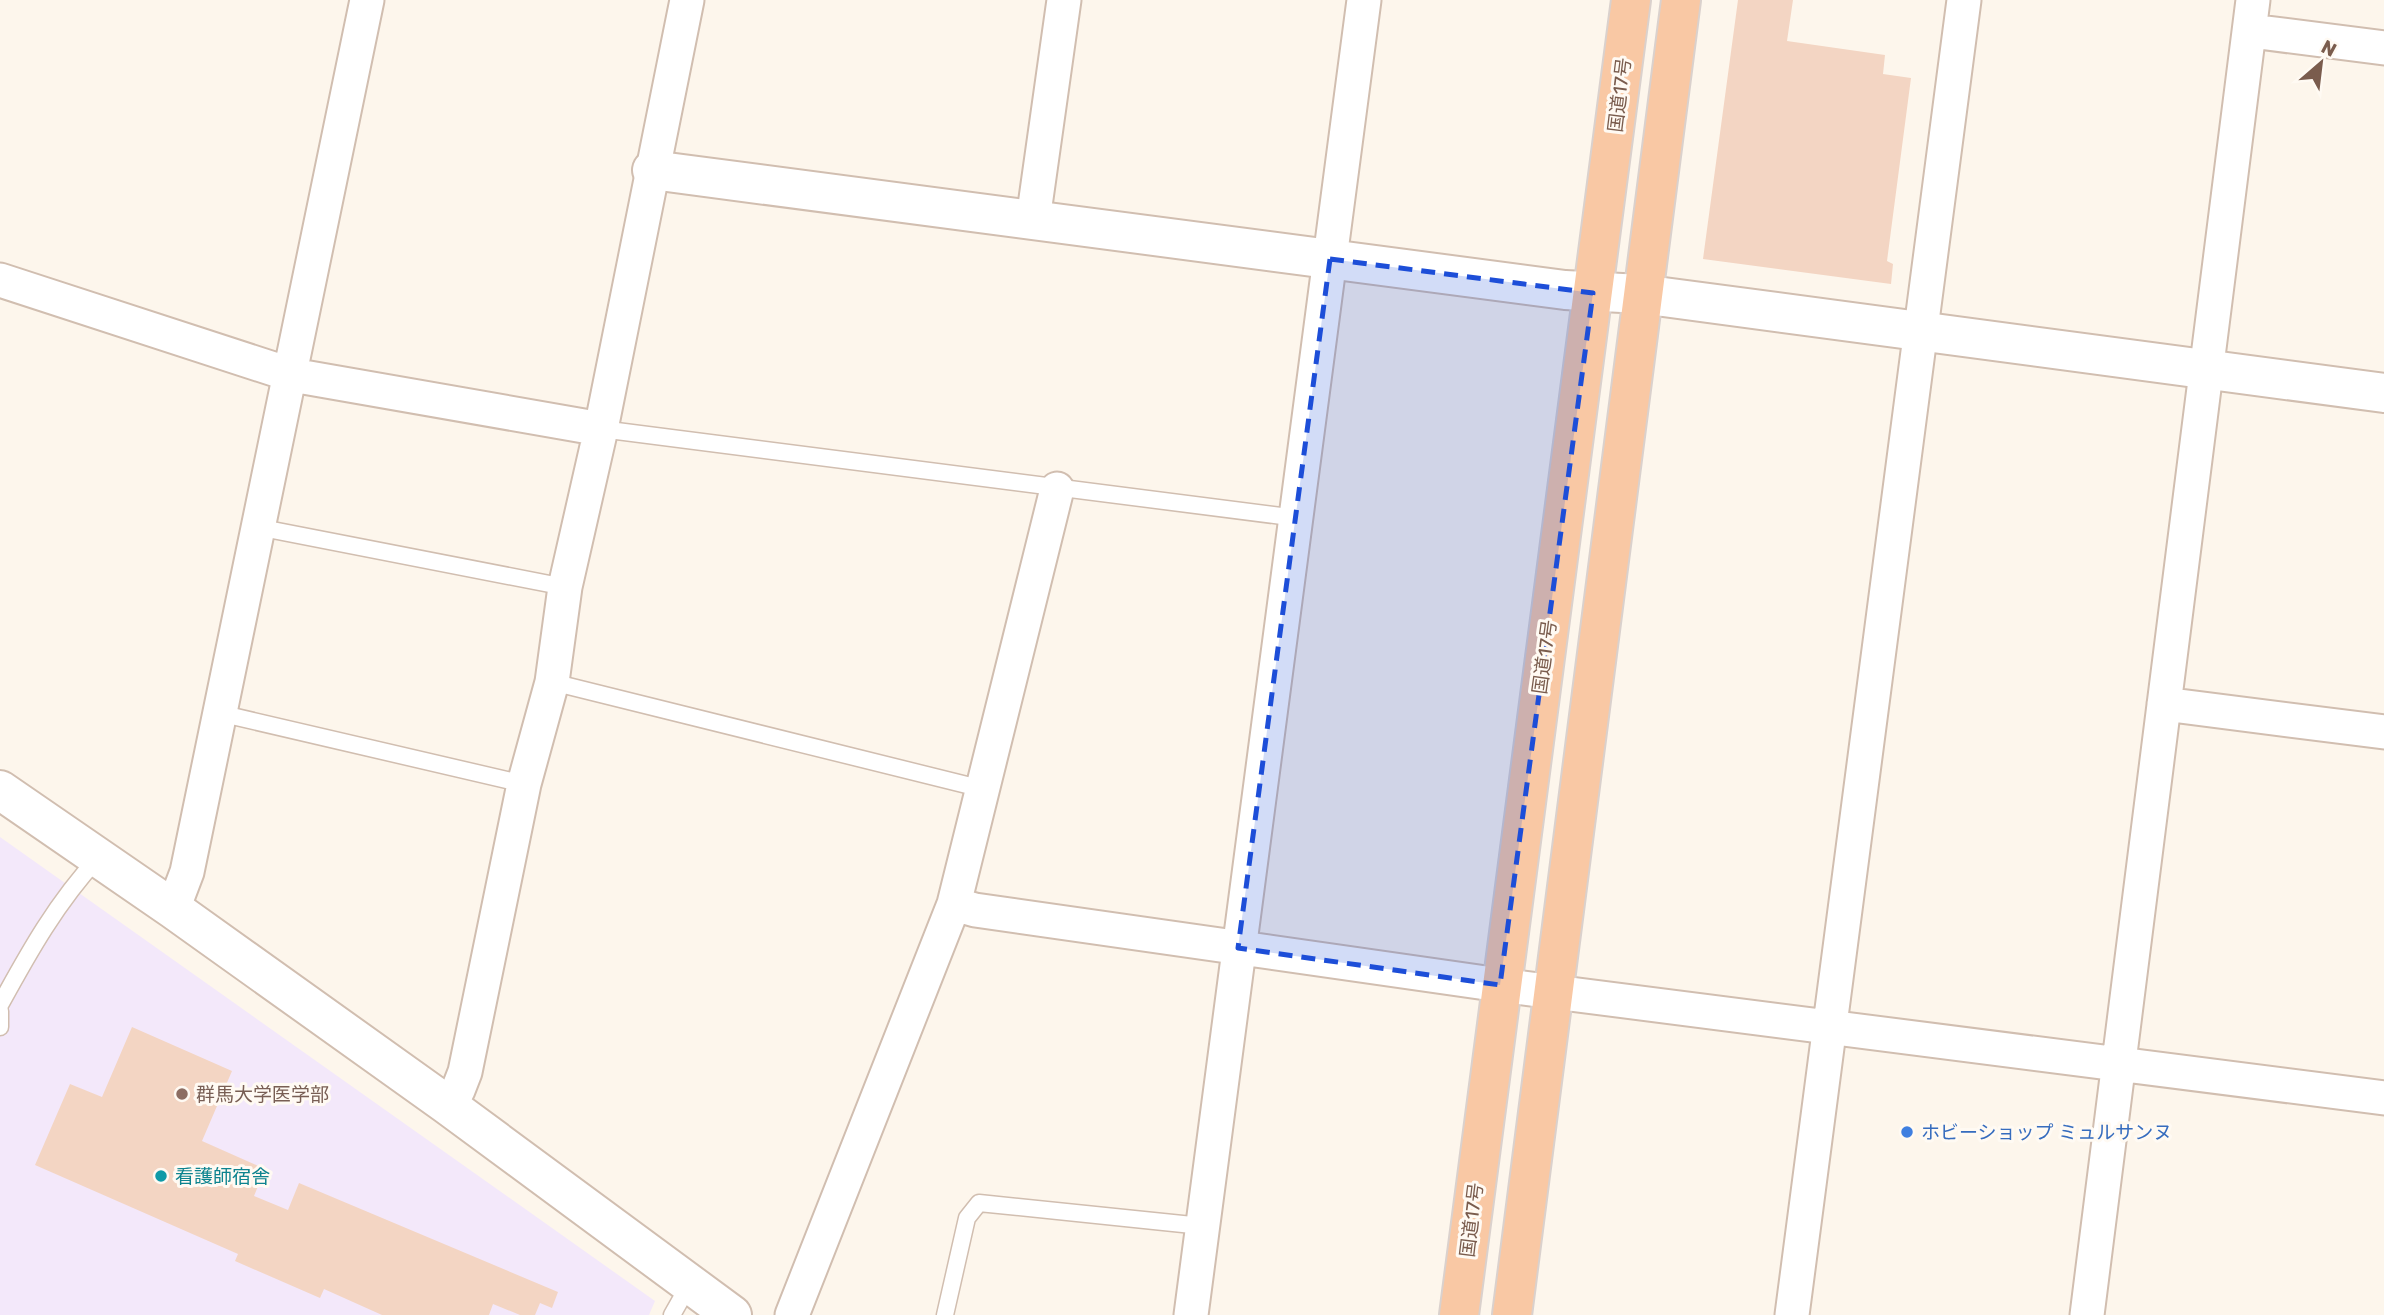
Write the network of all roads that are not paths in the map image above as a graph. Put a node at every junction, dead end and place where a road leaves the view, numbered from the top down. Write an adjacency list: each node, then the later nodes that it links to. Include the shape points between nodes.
1 (367, 0): 18 (street)
2 (687, 0): 10 (street)
3 (1064, 0): 11 (street)
4 (1364, 0): 12 (street)
5 (1631, 0): 14 (highway, 国道17号)
6 (1681, 0): 15 (highway)
7 (1964, 0): 16 (street)
8 (2252, 16): 9 (street); 17 (street)
9 (2384, 48)
10 (652, 170): 11 (street); 20 (street)
11 (1033, 220): 12 (street)
12 (1330, 259): 14 (street); 22 (street)
13 (0, 282): 18 (street)
14 (1594, 293): 15 (street); 36 (highway, 国道17号)
15 (1642, 294): 16 (street); 37 (highway)
16 (1921, 331): 17 (street); 41 (street)
17 (2207, 371): 19 (street); 26 (street)
18 (292, 375): 20 (street); 23 (street)
19 (2384, 393)
20 (601, 429): 21 (lane); 24 (street)
21 (1057, 489): 22 (lane); 30 (street)
22 (1297, 518): 35 (street)
23 (257, 527): 24 (lane); 27 (street)
24 (565, 587): 25 (street)
25 (552, 682): 29 (street); 30 (lane)
26 (2164, 704): 28 (street); 42 (street)
27 (219, 713): 29 (lane); 34 (street, via 187,872)
28 (2384, 732)
29 (524, 784): 44 (street, via 466,1072)
30 (984, 789): 33 (street)
31 (0, 790): 32 (street)
32 (98, 858): 34 (street); 38 (lane, via 71,887)
33 (954, 904): 35 (street); 48 (street)
34 (173, 909): 44 (street)
35 (1238, 948): 36 (street); 45 (street)
36 (1500, 985): 37 (street); 51 (highway, 国道17号)
37 (1555, 991): 41 (street); 52 (highway)
38 (0, 1005)
39 (0, 1012): 40 (lane)
40 (0, 1027)
41 (1827, 1029): 42 (street); 53 (street)
42 (2118, 1063): 43 (street); 54 (street)
43 (2384, 1098)
44 (446, 1104): 46 (street)
45 (1202, 1226): 49 (lane, via 979,1203 967,1218); 50 (street)
46 (680, 1300): 47 (street)
47 (732, 1315)
48 (792, 1315)
49 (945, 1315)
50 (1191, 1315)
51 (1459, 1315)
52 (1513, 1315)
53 (1792, 1315)
54 (2087, 1315)

